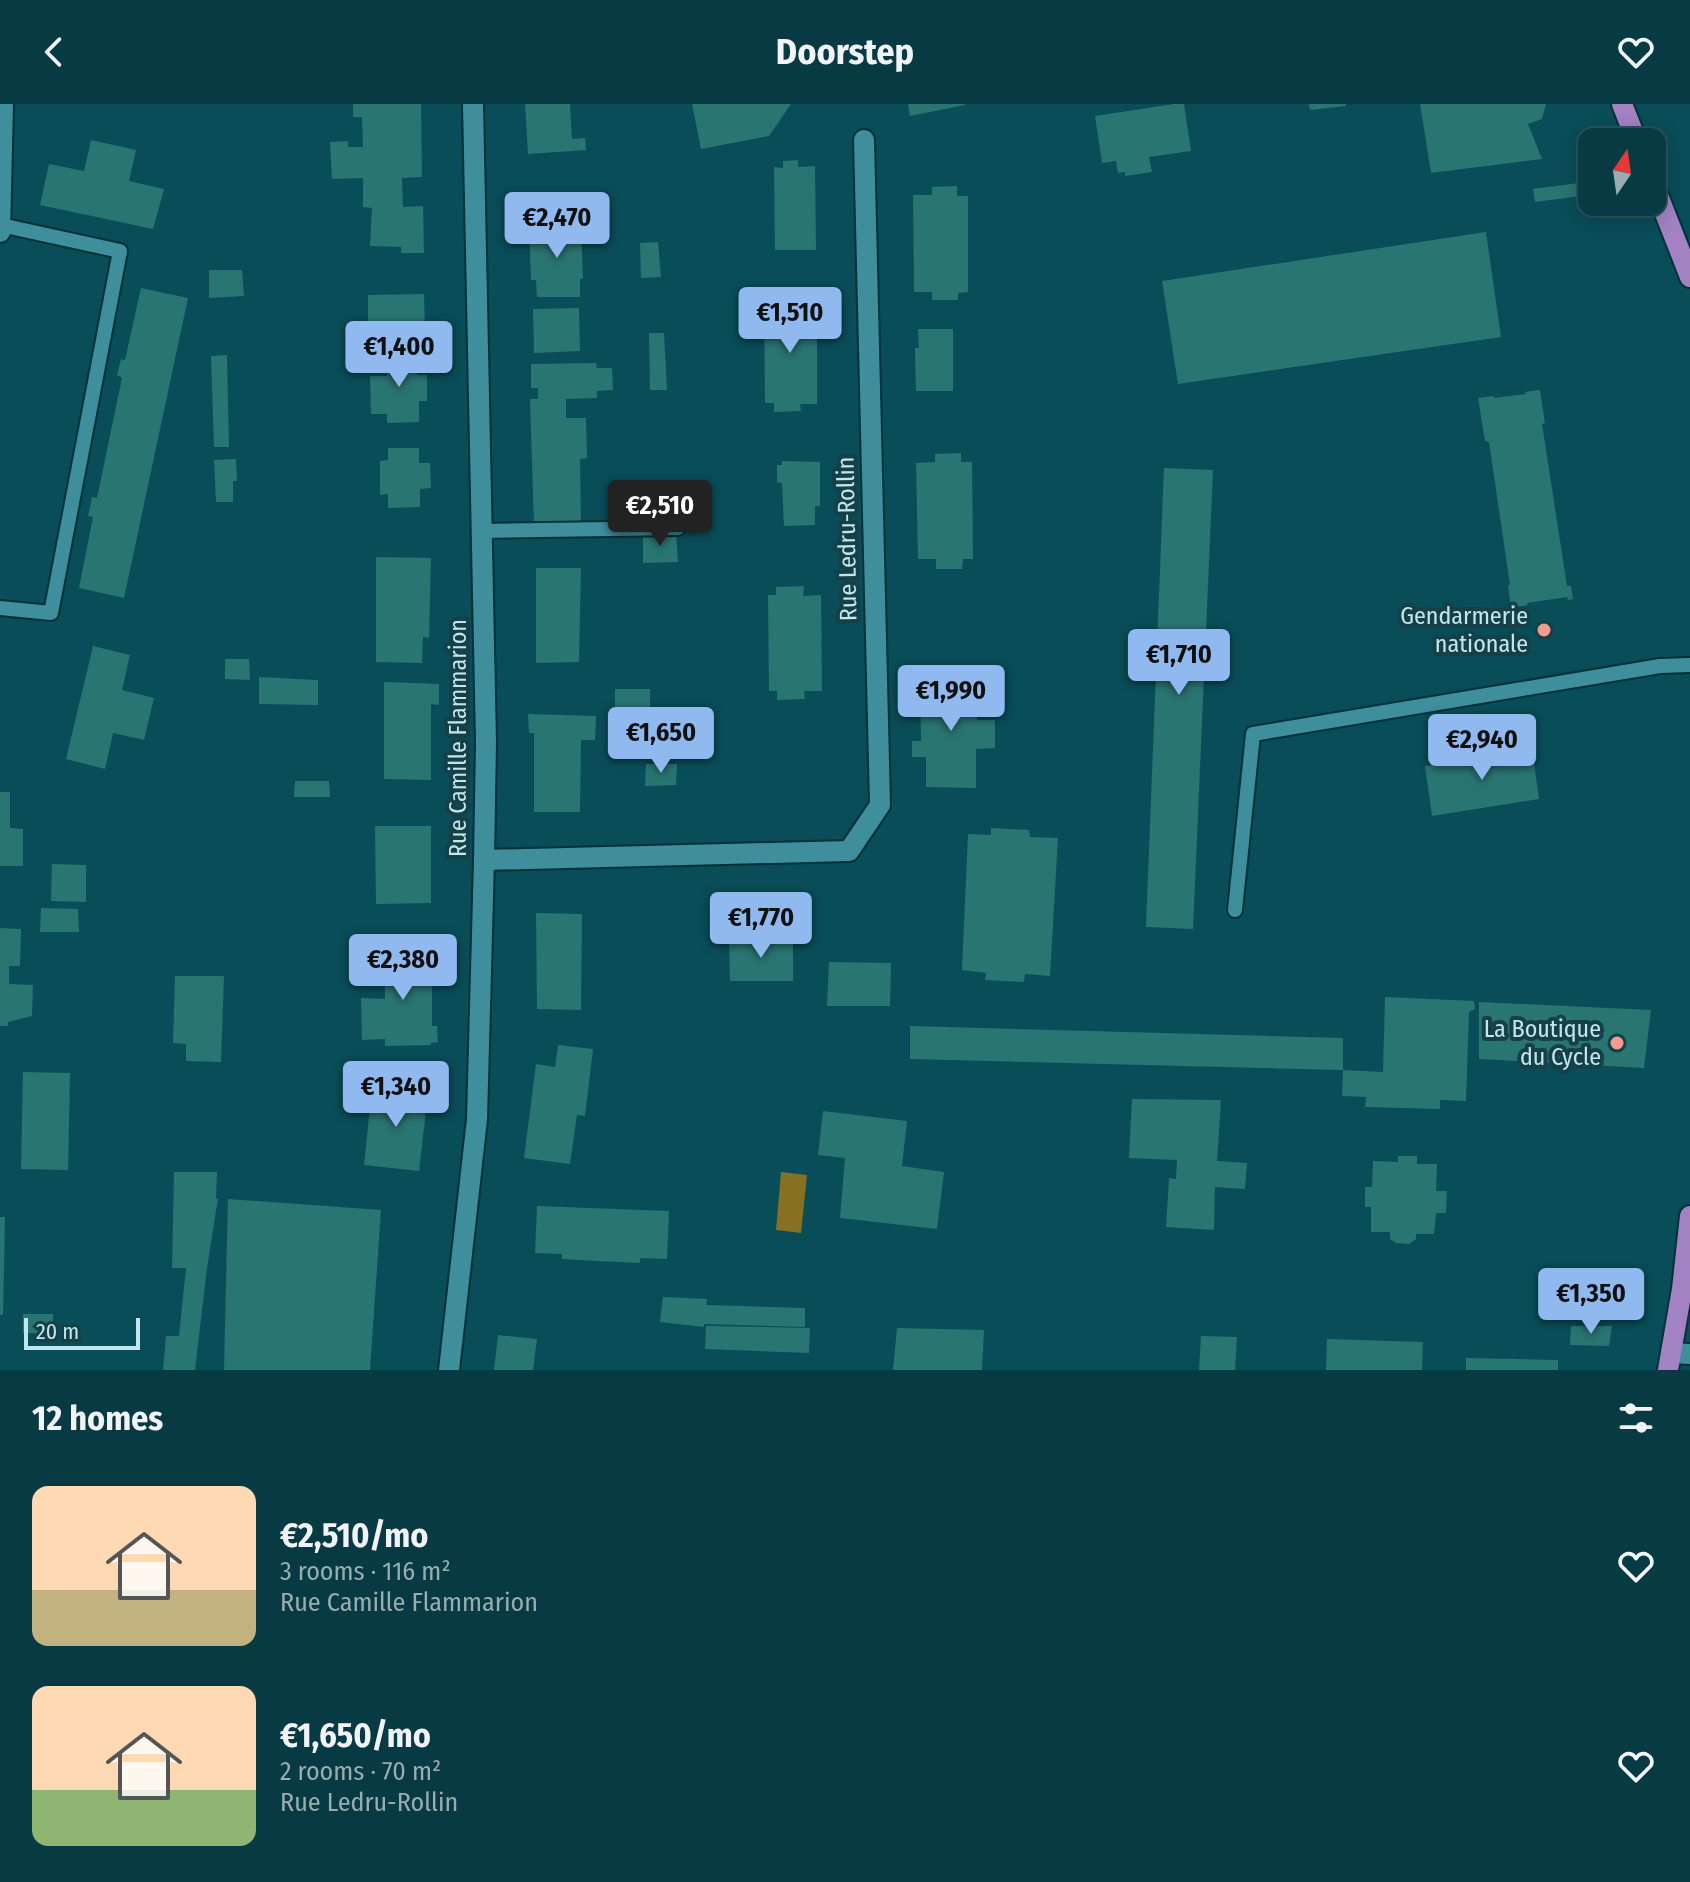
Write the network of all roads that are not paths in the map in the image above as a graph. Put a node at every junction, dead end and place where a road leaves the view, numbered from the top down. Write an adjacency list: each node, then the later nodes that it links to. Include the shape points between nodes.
1 (3, 104): 7 (street)
2 (473, 104): 10 (street, Rue Camille Flammarion)
3 (1622, 104): 4 (main road)
4 (1631, 128)
5 (864, 140): 13 (street, Rue Ledru-Rollin, via 880,805 849,851)
6 (1666, 216): 8 (main road)
7 (1, 228): 11 (lane, via 120,251 51,613)
8 (1690, 277)
9 (678, 528): 10 (lane)
10 (482, 531): 13 (street, Rue Camille Flammarion)
11 (0, 608)
12 (1690, 665): 14 (lane, via 1253,734)
13 (484, 860): 17 (street, Rue Camille Flammarion, via 477,1119)
14 (1235, 910)
15 (1690, 1216): 16 (main road)
16 (1676, 1359)
17 (449, 1370)

